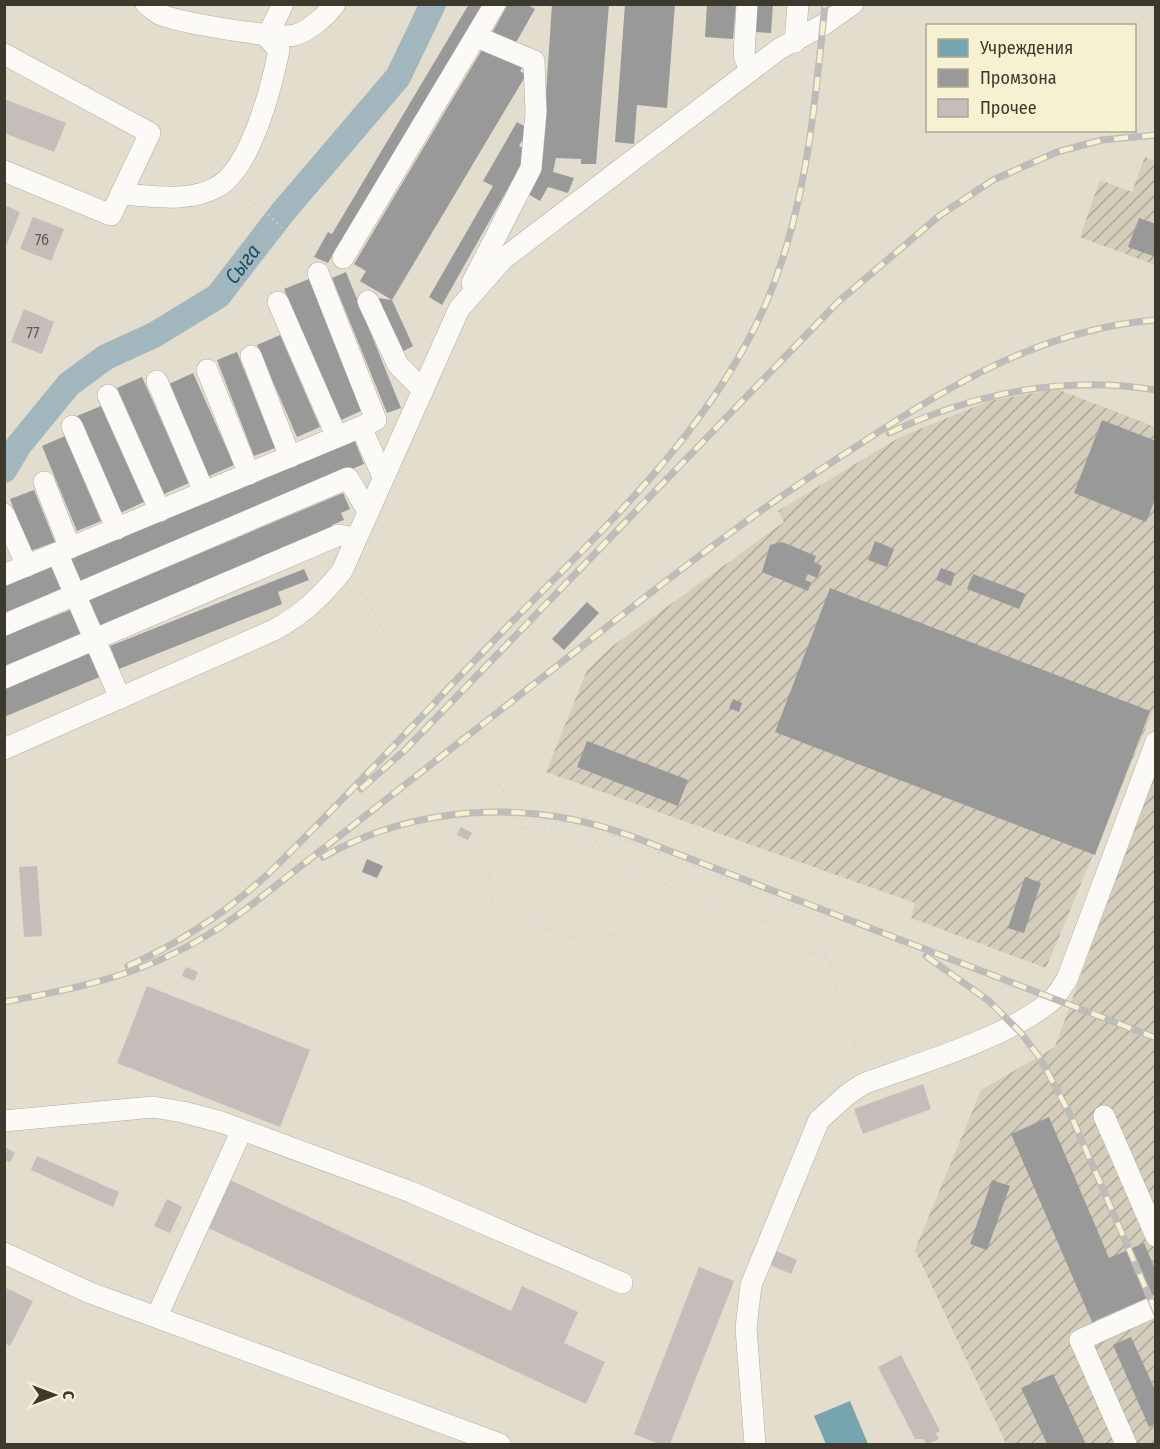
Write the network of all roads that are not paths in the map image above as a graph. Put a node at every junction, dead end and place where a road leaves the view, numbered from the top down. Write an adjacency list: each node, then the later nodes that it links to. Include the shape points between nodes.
1 (146, 4): 8 (street, via 160,15)
2 (283, 4): 9 (street)
3 (335, 4): 9 (street, via 327,14 295,35)
4 (495, 4): 10 (street)
5 (747, 4): 13 (street, via 744,55)
6 (798, 4): 11 (street)
7 (853, 4): 11 (street)
8 (182, 13): 9 (street)
9 (267, 37): 15 (street, via 279,50 268,100 246,152 219,187 192,196)
10 (477, 37): 16 (street); 20 (street, via 534,61 535,150 531,168)
11 (795, 42): 13 (street)
12 (4, 54): 15 (street, via 150,133)
13 (750, 71): 20 (street, via 503,259)
14 (4, 171): 15 (street, via 111,215)
15 (121, 194)
16 (344, 258)
17 (318, 273): 27 (street, via 376,420)
18 (368, 301): 24 (street, via 398,365)
19 (278, 302): 28 (street)
20 (459, 309): 24 (street)
21 (251, 356): 29 (street)
22 (207, 370): 30 (street)
23 (157, 381): 33 (street)
24 (423, 390): 31 (street)
25 (108, 395): 34 (street)
26 (72, 426): 37 (street)
27 (362, 427): 28 (street); 31 (street)
28 (337, 437): 29 (street)
29 (290, 457): 30 (street)
30 (249, 474): 33 (street)
31 (383, 477): 35 (street)
32 (44, 482): 39 (street)
33 (204, 492): 34 (street)
34 (160, 511): 37 (street)
35 (368, 511): 38 (street); 42 (street, via 348,478)
36 (4, 514): 40 (street)
37 (117, 529): 39 (street)
38 (355, 538): 44 (street, via 339,535); 46 (street, via 342,571 321,597 295,618)
39 (64, 550): 40 (street); 42 (street)
40 (27, 566): 41 (street)
41 (4, 575)
42 (76, 596): 43 (street); 44 (street)
43 (4, 625)
44 (95, 641): 45 (street); 46 (street)
45 (4, 678)
46 (120, 698): 48 (street)
47 (1155, 742): 58 (street, via 1067,979 1054,999 1001,1030 863,1084 819,1120 751,1285 746,1328)
48 (4, 749)
49 (1104, 1116): 52 (street)
50 (4, 1121): 51 (street, via 153,1107)
51 (242, 1130): 54 (street, via 411,1192); 56 (street)
52 (1155, 1236)
53 (4, 1253): 56 (street, via 88,1292)
54 (622, 1283)
55 (1155, 1306): 59 (street, via 1080,1340)
56 (157, 1316): 57 (street)
57 (500, 1444)
58 (755, 1444)
59 (1126, 1444)

